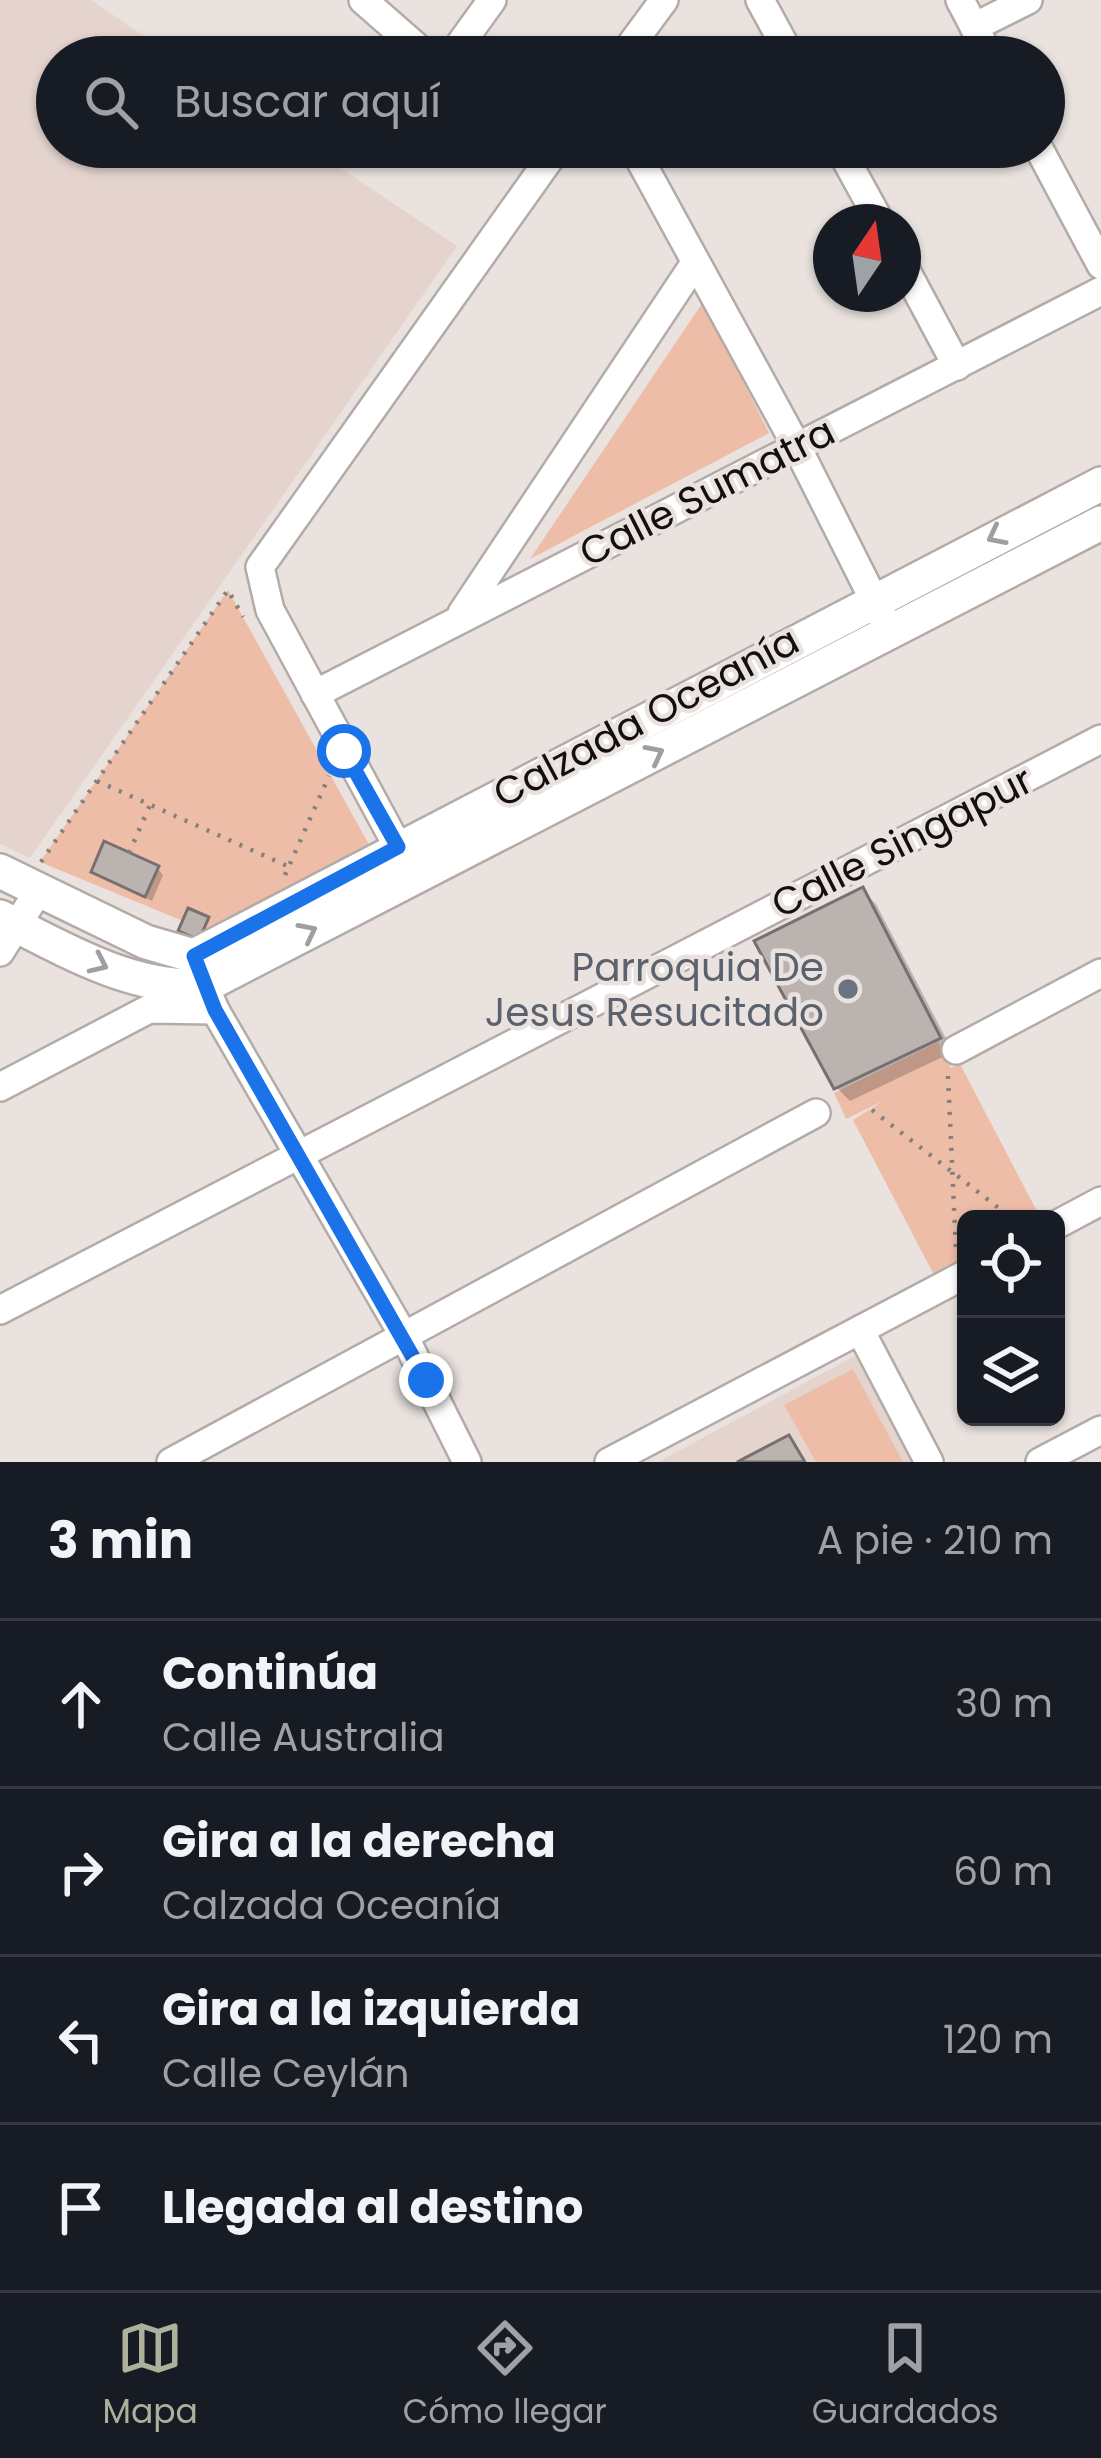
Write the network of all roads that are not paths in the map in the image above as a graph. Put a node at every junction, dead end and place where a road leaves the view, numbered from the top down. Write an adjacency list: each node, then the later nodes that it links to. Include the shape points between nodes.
1 (363, 0): 8 (street)
2 (492, 0): 9 (street)
3 (664, 0): 10 (street)
4 (760, 0): 11 (street)
5 (960, 0): 7 (street)
6 (1028, 0): 7 (street)
7 (974, 28): 12 (street)
8 (404, 36)
9 (466, 36)
10 (637, 36)
11 (780, 36)
12 (978, 36)
13 (543, 168): 29 (street, via 260,567 270,610)
14 (644, 168): 18 (street)
15 (850, 168): 17 (street)
16 (1049, 168): 19 (street)
17 (870, 204)
18 (695, 263): 23 (street); 27 (street)
19 (1101, 265)
20 (1101, 292): 22 (street, Calle Sumatra)
21 (921, 299): 22 (street)
22 (957, 366): 23 (street, Calle Sumatra)
23 (797, 447): 26 (street); 27 (street, Calle Sumatra)
24 (1101, 484): 26 (street, Calzada Oceanía, one-way to 26)
25 (1101, 524): 28 (street, Calzada Oceanía)
26 (872, 598): 28 (street); 31 (street, Calzada Oceanía)
27 (460, 616): 29 (street, Calle Sumatra)
28 (890, 633): 36 (street, Calzada Oceanía, one-way to 28)
29 (315, 694): 31 (street, via 337,762)
30 (1101, 739): 40 (street, Calle Singapur)
31 (398, 847): 36 (street, Calzada Oceanía)
32 (0, 871): 33 (street)
33 (37, 880): 34 (street); 36 (street)
34 (6, 932): 36 (street, one-way to 36, via 134,979)
35 (1101, 973): 37 (street)
36 (204, 984): 38 (street, Calzada Oceanía); 40 (street)
37 (952, 1060)
38 (0, 1087)
39 (816, 1113): 46 (street)
40 (300, 1154): 44 (street, Calle Singapur); 46 (street)
41 (1101, 1201): 42 (street)
42 (1065, 1220)
43 (957, 1271): 45 (street)
44 (0, 1310)
45 (860, 1330): 50 (street); 51 (street)
46 (405, 1338): 48 (street); 49 (street)
47 (1101, 1430): 52 (street)
48 (171, 1462)
49 (467, 1462)
50 (609, 1462)
51 (929, 1462)
52 (1040, 1462)

